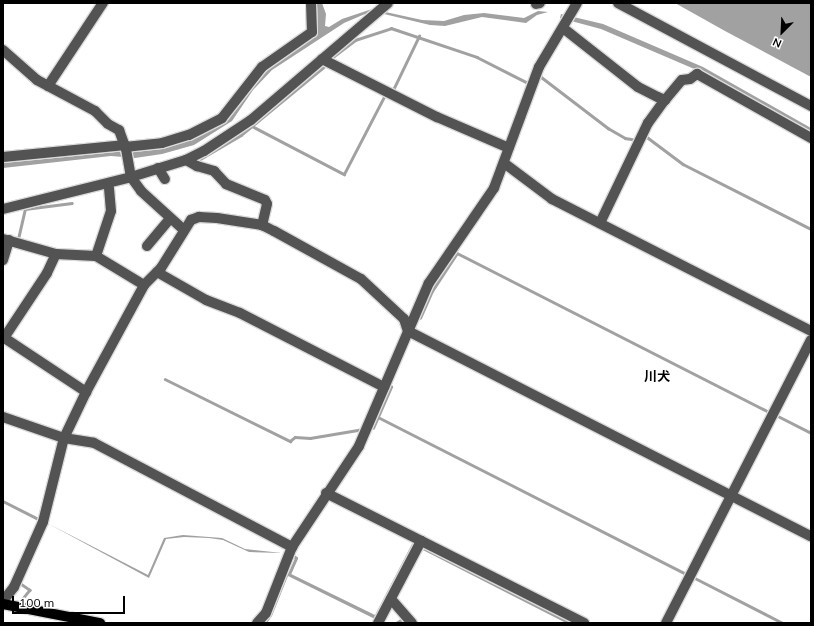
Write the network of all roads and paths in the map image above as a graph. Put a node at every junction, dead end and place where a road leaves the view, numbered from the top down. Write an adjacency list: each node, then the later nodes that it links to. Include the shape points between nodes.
1 (103, 3): 9 (street)
2 (311, 3): 13 (street, via 312,32 262,67 222,118 189,136 162,143)
3 (577, 3): 6 (street)
4 (618, 3): 11 (street)
5 (381, 8): 8 (street)
6 (563, 28): 10 (street, via 638,87); 14 (street, via 539,67)
7 (3, 50): 9 (street, via 37,80)
8 (322, 60): 14 (street, via 437,117); 16 (street, via 251,120)
9 (48, 86): 13 (street, via 95,111 108,124 119,130)
10 (665, 100): 12 (street, via 682,80 690,79 697,74); 24 (street, via 648,123 645,134)
11 (811, 106)
12 (811, 138)
13 (126, 147): 15 (street); 19 (street)
14 (509, 148): 17 (street)
15 (3, 157)
16 (186, 160): 18 (street); 25 (street, via 214,171 226,184 264,200 267,204)
17 (504, 163): 24 (street, via 552,199); 34 (street, via 494,188 429,283)
18 (158, 168): 19 (street); 20 (street)
19 (131, 177): 22 (street); 23 (street, via 141,191)
20 (165, 178)
21 (109, 188): 30 (street, via 111,212)
22 (3, 208)
23 (170, 219): 26 (street); 28 (street)
24 (600, 223): 35 (street)
25 (262, 225): 26 (street, via 199,217 191,220); 34 (street, via 361,279 404,319)
26 (184, 230): 32 (street)
27 (6, 240): 29 (street); 31 (street)
28 (147, 246)
29 (56, 254): 30 (street); 36 (street, via 47,273)
30 (96, 256): 33 (street)
31 (3, 260)
32 (157, 272): 33 (street); 38 (street, via 206,300 240,313)
33 (144, 285): 39 (street)
34 (408, 331): 38 (street); 43 (street)
35 (811, 332)
36 (4, 337): 39 (street)
37 (811, 340): 43 (street)
38 (384, 387): 42 (street, via 359,446)
39 (86, 392): 41 (street)
40 (3, 417): 41 (street)
41 (64, 438): 46 (street, via 94,443); 48 (street, via 43,522 17,580)
42 (326, 493): 45 (street); 46 (street)
43 (732, 495): 44 (street); 54 (street)
44 (811, 536)
45 (419, 544): 47 (street); 53 (street)
46 (292, 547): 50 (street, via 266,613)
47 (391, 599): 51 (street); 52 (street)
48 (3, 601): 49 (main road)
49 (100, 623)
50 (257, 623)
51 (378, 623)
52 (412, 623)
53 (584, 623)
54 (666, 623)

